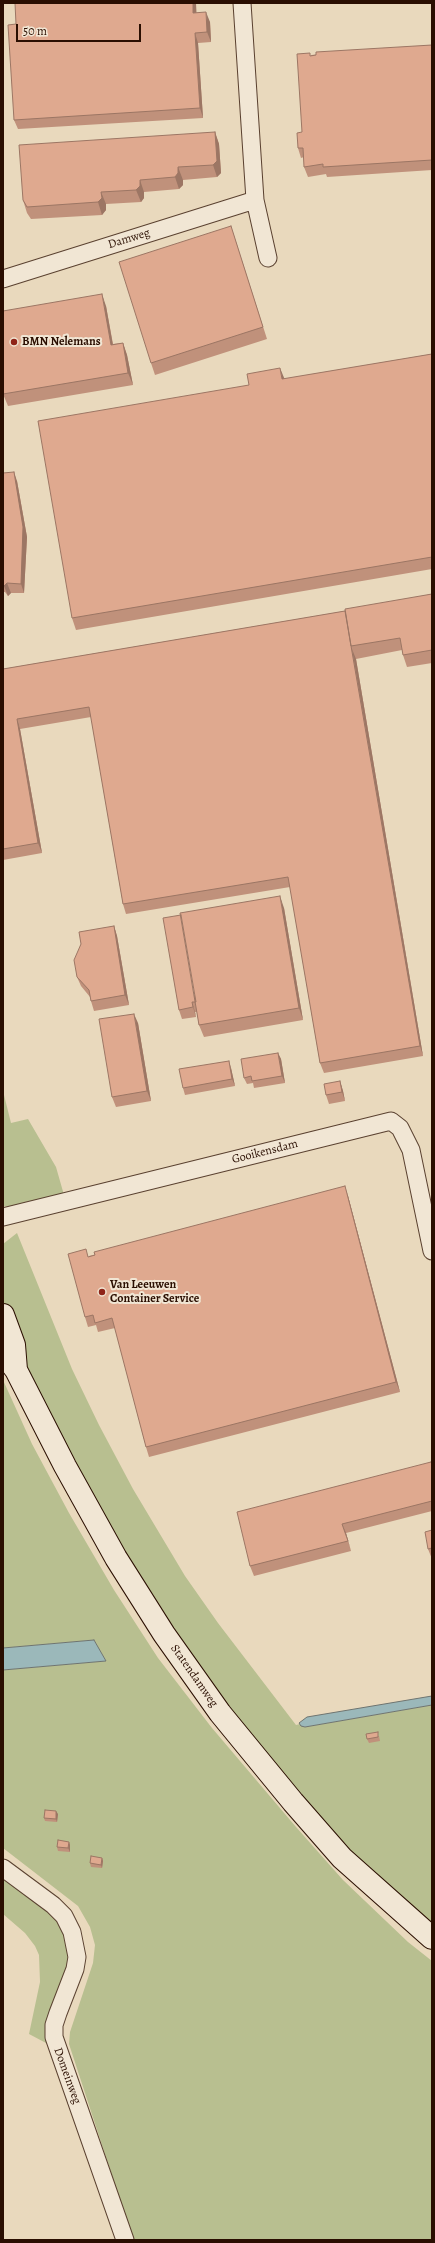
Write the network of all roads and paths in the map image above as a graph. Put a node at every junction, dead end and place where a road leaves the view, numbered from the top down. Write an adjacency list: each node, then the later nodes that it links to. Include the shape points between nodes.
1 (242, 3): 2 (street)
2 (255, 200): 3 (street); 4 (street, Damweg)
3 (268, 258)
4 (3, 279)
5 (3, 1217): 6 (street, Gooikensdam, via 391,1121 400,1128 411,1150)
6 (432, 1251)
7 (3, 1315): 8 (main road, Statendamweg, via 14,1345)
8 (10, 1361): 10 (main road, Statendamweg, via 116,1558 164,1634 220,1713 342,1858)
9 (3, 1868): 11 (street, Domeinweg, via 53,1905 64,1916 72,1932 77,1956 75,1969 56,2019 54,2037)
10 (432, 1938)
11 (125, 2240)

